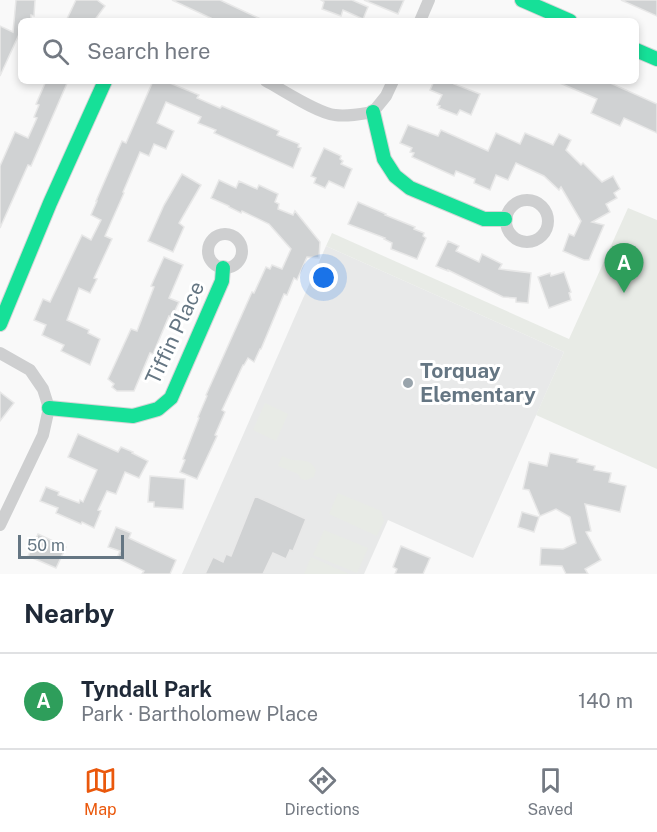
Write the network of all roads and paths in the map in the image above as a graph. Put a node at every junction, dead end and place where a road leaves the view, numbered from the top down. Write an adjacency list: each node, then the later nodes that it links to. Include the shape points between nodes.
1 (429, 0): 3 (street)
2 (522, 0): 4 (street)
3 (421, 18)
4 (563, 18)
5 (639, 51): 6 (street)
6 (657, 59)
7 (104, 84): 13 (street)
8 (272, 84): 10 (street, via 334,115)
9 (392, 84): 10 (street)
10 (373, 112): 11 (street, via 384,159 395,176 410,188 484,219)
11 (505, 219)
12 (223, 268): 15 (street, Tiffin Place, via 222,281 171,398 158,409 133,416)
13 (0, 324)
14 (0, 353): 15 (street, via 30,370 43,389)
15 (49, 408): 16 (street, via 44,435)
16 (0, 525)

